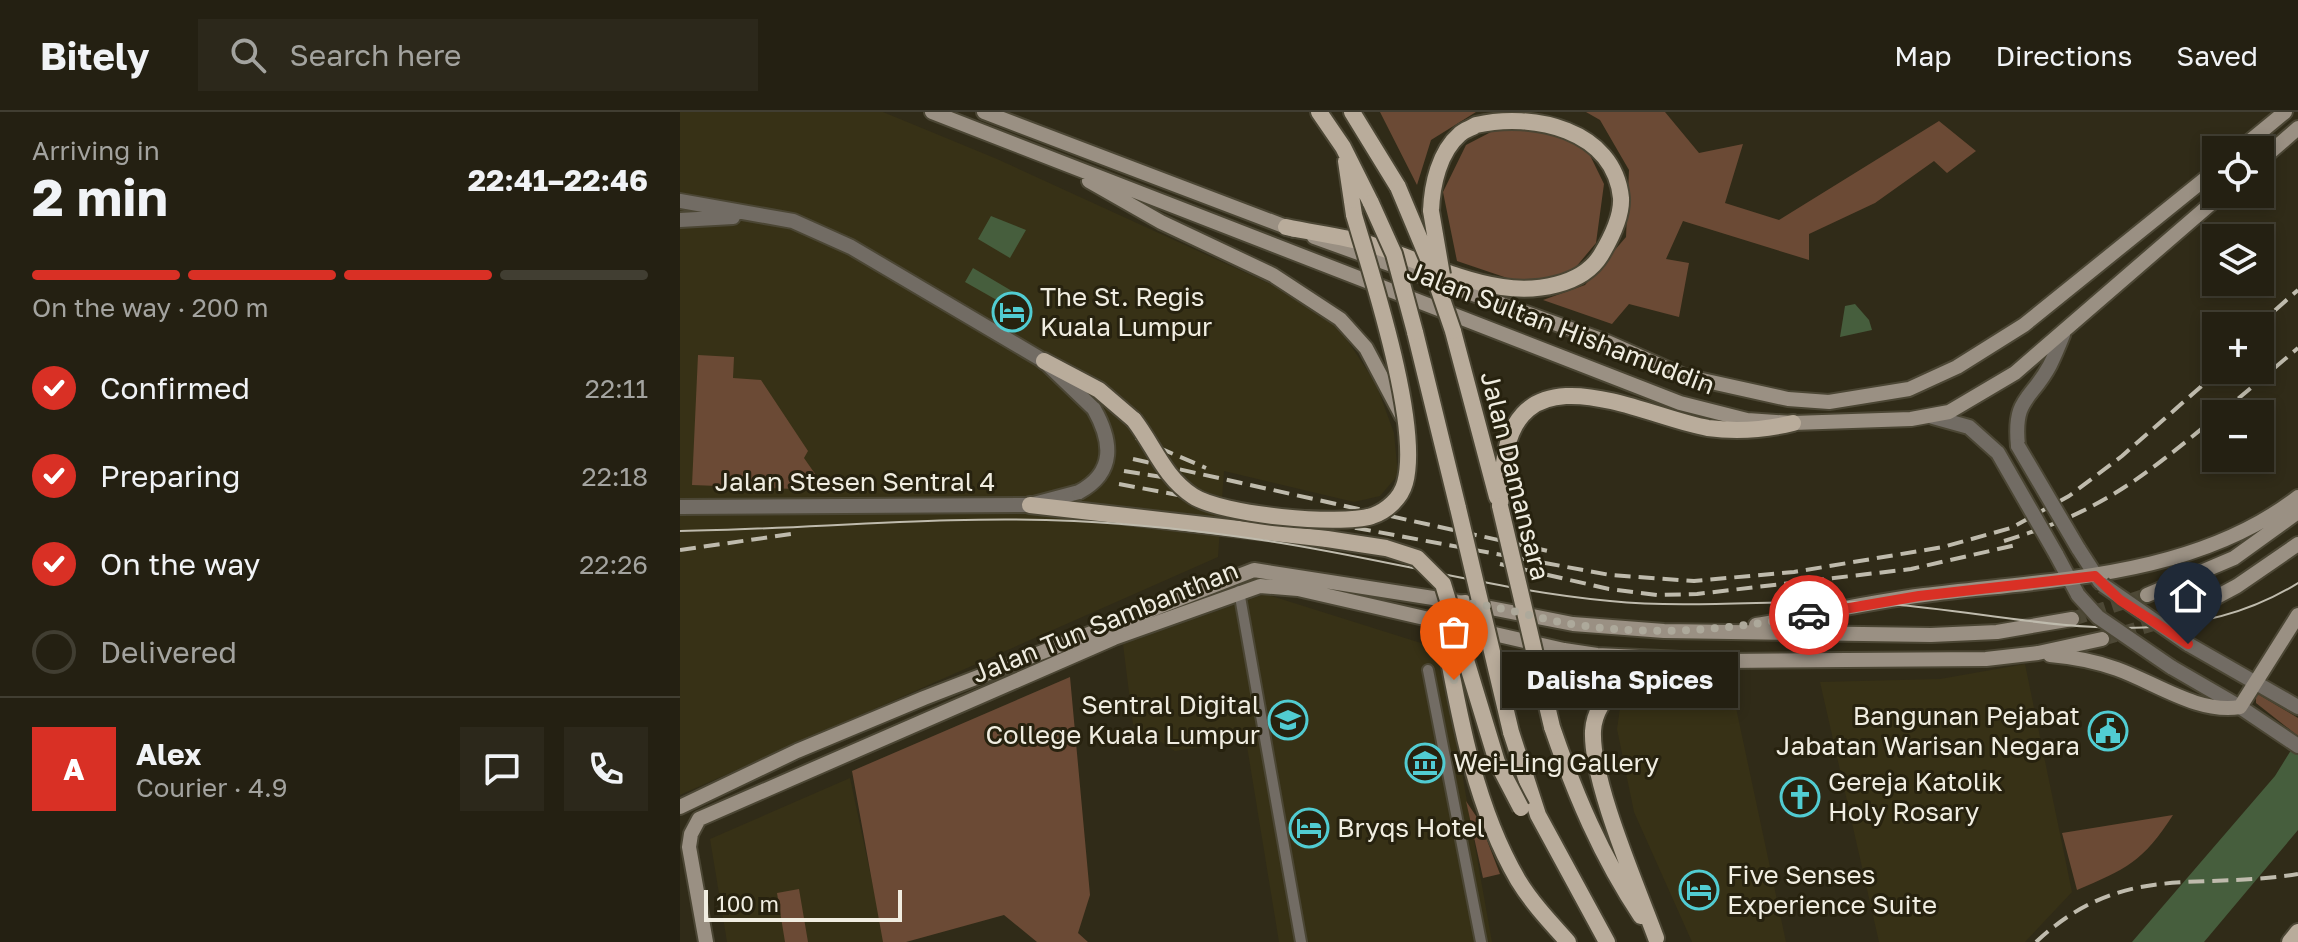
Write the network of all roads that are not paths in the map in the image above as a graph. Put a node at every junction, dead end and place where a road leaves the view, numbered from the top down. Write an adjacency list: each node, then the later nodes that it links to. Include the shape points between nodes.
1 (932, 112): 10 (main road, Jalan Sultan Hishamuddin)
2 (984, 112): 16 (main road, Jalan Sultan Hishamuddin)
3 (1319, 112): 8 (main road)
4 (1352, 112): 17 (main road, Jalan Damansara, bridge, via 1398,187)
5 (2285, 112): 7 (main road)
6 (2298, 128): 9 (main road)
7 (2256, 136)
8 (1343, 147): 22 (main road, bridge, via 1354,215 1387,329); 49 (main road, bridge, via 1394,254 1511,732 1538,815)
9 (2274, 149)
10 (1049, 157): 21 (main road, Jalan Sultan Hishamuddin, via 1680,403 1747,420); 22 (main road, via 1161,222 1273,275 1330,311 1366,348)
11 (2202, 182): 16 (main road, Jalan Sultan Hishamuddin, via 2072,289 1957,367 1909,389 1829,402 1788,399 1684,376 1607,342)
12 (680, 201): 14 (street)
13 (2206, 208): 18 (main road, Jalan Sultan Hishamuddin)
14 (757, 215): 15 (street); 19 (street, via 793,221 851,247)
15 (680, 220)
16 (1286, 227): 17 (main road, bridge, via 1367,243 1482,284 1516,289 1576,279 1599,258 1614,230 1621,199 1611,168 1593,143 1564,122 1530,113 1491,118 1460,134 1432,183 1431,211)
17 (1453, 331): 25 (main road, Jalan Damansara)
18 (2063, 335): 20 (main road, Jalan Sultan Hishamuddin, via 1983,394); 30 (street, bridge, via 2050,366 2022,401 2018,446)
19 (1044, 361): 22 (main road, bridge, via 1099,390 1134,420 1169,475 1196,498 1220,509 1307,519 1371,516 1390,507 1405,487); 24 (street, Jalan Stesen Sentral 4, bridge, via 1094,409 1107,432 1106,463 1095,483 1079,492)
20 (1933, 417): 21 (main road, Jalan Sultan Hishamuddin); 29 (street, bridge, via 1969,427 1998,453)
21 (1793, 423): 25 (main road, via 1756,431 1706,428 1595,397 1549,397 1534,406 1511,437)
22 (1405, 424)
23 (2298, 497): 30 (main road, via 2225,541)
24 (1030, 505): 26 (street, Jalan Stesen Sentral 4); 49 (main road, bridge, via 1327,539 1417,558 1443,584 1497,762)
25 (1500, 506): 51 (main road, Jalan Damansara, bridge, via 1552,727 1575,795 1610,869)
26 (680, 507)
27 (2298, 512): 32 (main road, via 2234,558)
28 (2298, 544): 35 (main road)
29 (2069, 578): 30 (main road); 38 (main road, via 1919,596); 44 (street, bridge, via 2098,617)
30 (2099, 581): 43 (street, bridge)
31 (1239, 591): 37 (main road, Jalan Tun Sambanthan, via 1260,586 1298,589); 48 (main road, Jalan Tun Sambanthan, via 1114,638 757,791 699,819); 53 (street)
32 (2147, 595)
33 (1465, 603): 37 (main road, via 1448,607); 38 (main road, Jalan Tun Sambanthan, via 1573,624); 47 (main road, Jalan Tun Sambanthan, via 1248,571 924,698)
34 (2298, 615): 43 (main road)
35 (2181, 616)
36 (2072, 619): 38 (main road, Jalan Tun Sambanthan, via 1997,632 1931,635)
37 (1442, 623): 41 (main road, Jalan Tun Sambanthan, via 1564,650); 55 (main road, via 1486,808 1519,880)
38 (1725, 630)
39 (2102, 639): 40 (main road, Jalan Tun Sambanthan)
40 (2038, 653): 41 (main road, Jalan Tun Sambanthan, via 1935,661); 44 (main road, via 2114,668 2212,707)
41 (1670, 660): 51 (main road, via 1644,668 1618,686 1601,706 1593,729 1600,780)
42 (1428, 670): 54 (street)
43 (2256, 684): 44 (main road); 45 (street)
44 (2240, 707): 46 (street)
45 (2298, 707)
46 (2298, 746)
47 (680, 807)
48 (685, 844): 52 (main road)
49 (1594, 922): 56 (main road)
50 (2298, 932): 57 (main road)
51 (1657, 940)
52 (706, 942)
53 (1301, 942)
54 (1481, 942)
55 (1568, 942)
56 (1607, 942)
57 (2290, 942)

